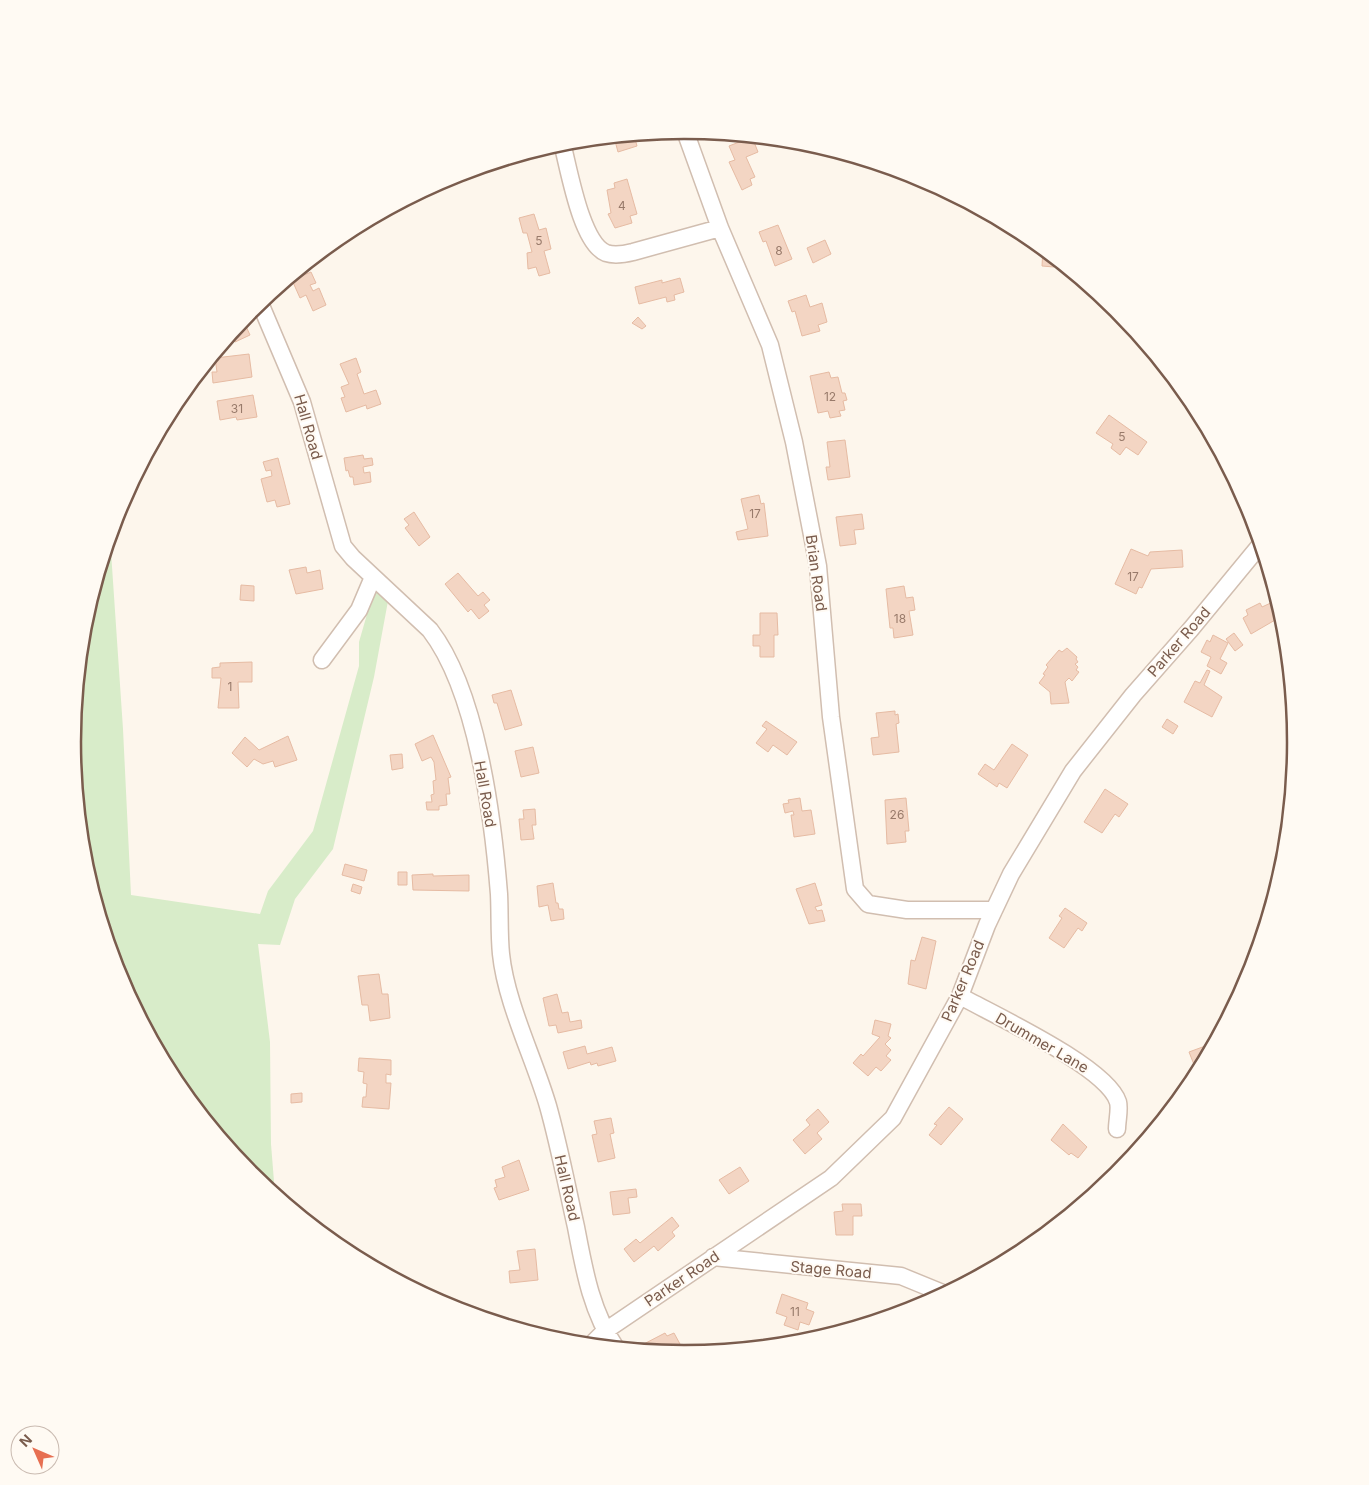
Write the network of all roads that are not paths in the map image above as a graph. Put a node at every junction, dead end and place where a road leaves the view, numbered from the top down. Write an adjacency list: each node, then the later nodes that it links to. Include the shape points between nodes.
1 (688, 139): 3 (street, Brian Road)
2 (564, 152): 3 (street, via 587,232 606,253 633,252)
3 (720, 228): 8 (street, Brian Road, via 770,345 794,442 818,566 831,717 855,889 868,904 907,910)
4 (263, 311): 6 (street, Hall Road, via 302,402 339,538)
5 (1256, 550): 8 (street, Parker Road, via 1073,771 1029,842)
6 (372, 577): 7 (street, via 359,610); 13 (street, Hall Road, via 415,615 439,642 455,672 471,722 487,792 499,892 504,972 548,1106 588,1288)
7 (322, 660)
8 (994, 910): 9 (street, Parker Road)
9 (960, 996): 10 (street, Drummer Lane, via 1084,1064 1105,1081 1118,1102); 11 (street, Parker Road, via 893,1118 831,1178)
10 (1117, 1129)
11 (713, 1258): 12 (street, Stage Road, via 901,1276); 13 (street, Parker Road)
12 (936, 1290)
13 (605, 1331): 14 (street, Parker Road); 15 (street, Hall Road)
14 (597, 1339)
15 (612, 1341)

